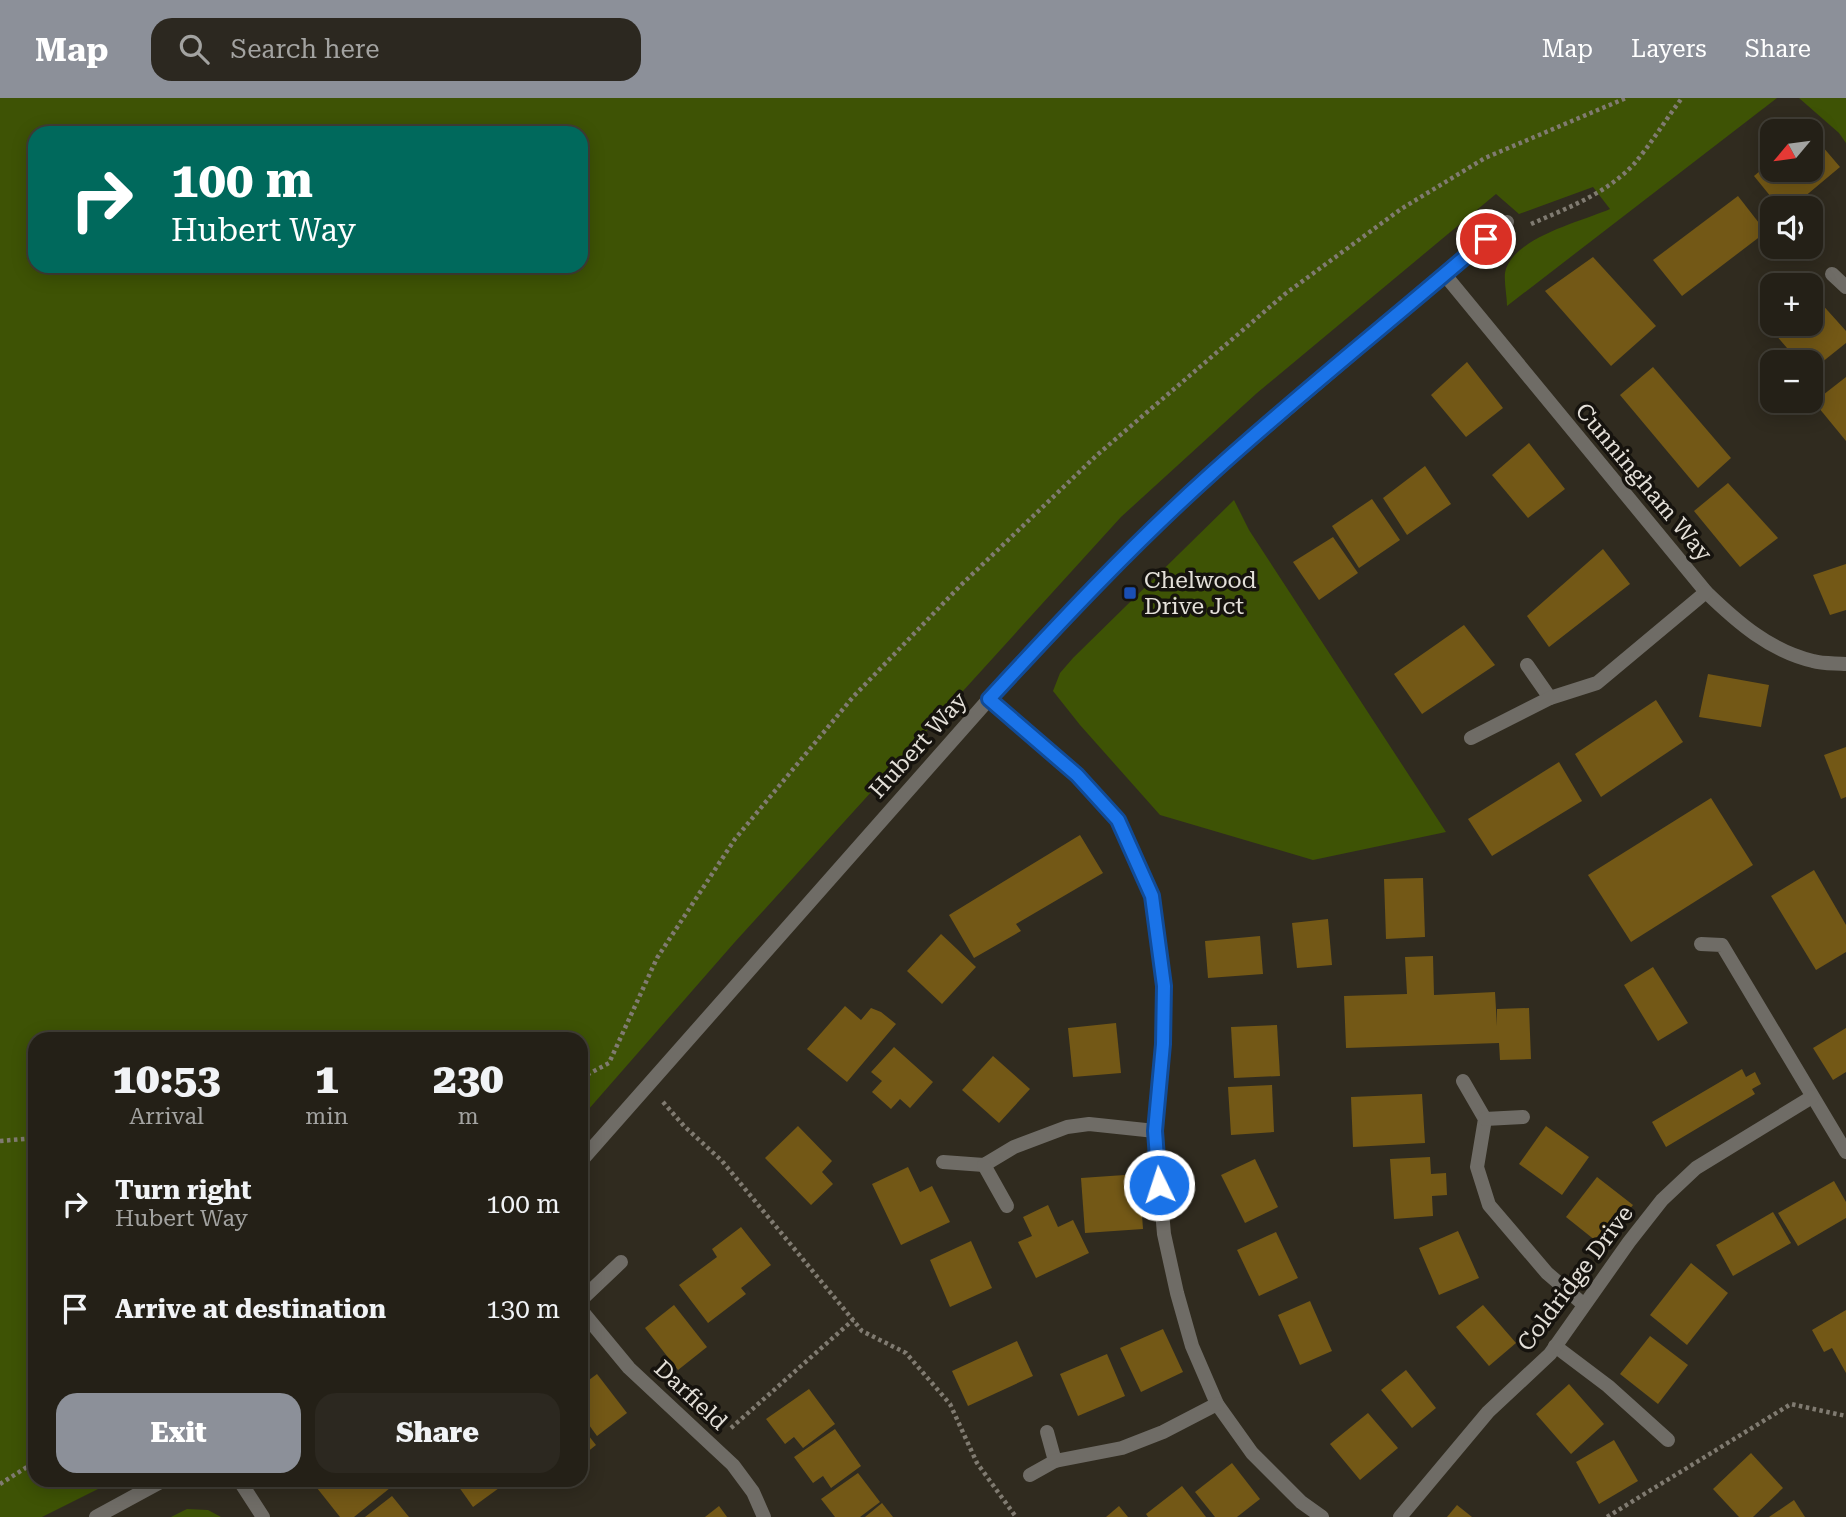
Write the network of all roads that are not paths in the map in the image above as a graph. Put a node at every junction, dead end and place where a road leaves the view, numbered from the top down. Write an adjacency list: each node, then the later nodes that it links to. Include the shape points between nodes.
1 (1507, 222): 3 (street, Hubert Way)
2 (1832, 274): 4 (street)
3 (1445, 275): 5 (street, Cunningham Way); 9 (street, Hubert Way, via 1211,474 1117,563)
4 (1846, 287)
5 (1706, 592): 6 (street, Cunningham Way, via 1737,622 1772,646 1813,661); 8 (street, via 1597,683)
6 (1846, 664)
7 (1527, 665): 8 (street)
8 (1550, 698): 10 (street)
9 (989, 699): 16 (street, via 1077,775 1118,820 1152,896 1164,986); 18 (street, Hubert Way)
10 (1471, 737)
11 (1702, 944): 13 (street, via 1722,945)
12 (1463, 1081): 15 (street)
13 (1812, 1097): 17 (street); 24 (street, Coldridge Drive, via 1696,1168 1662,1200)
14 (1523, 1117): 15 (street)
15 (1485, 1119): 24 (street, via 1476,1167 1489,1205 1547,1273)
16 (1155, 1131): 20 (street, via 1089,1124 1067,1127 1014,1147); 27 (street, via 1164,1234 1177,1293 1192,1346)
17 (1846, 1152)
18 (588, 1153)
19 (943, 1162): 20 (street)
20 (984, 1165): 21 (street)
21 (1007, 1206)
22 (621, 1262): 23 (street)
23 (588, 1293)
24 (1583, 1304): 26 (street, Coldridge Drive)
25 (588, 1318): 36 (street, Darfield, via 629,1368 733,1465)
26 (1555, 1346): 29 (street); 38 (street, Coldridge Drive, via 1488,1412)
27 (1217, 1404): 30 (street, via 1122,1448); 37 (street, via 1252,1453)
28 (1046, 1432): 30 (street)
29 (1668, 1440)
30 (1055, 1461): 31 (street)
31 (1030, 1475)
32 (151, 1487): 34 (street)
33 (244, 1487): 35 (street)
34 (96, 1517)
35 (263, 1517)
36 (764, 1517)
37 (1322, 1517)
38 (1400, 1517)

